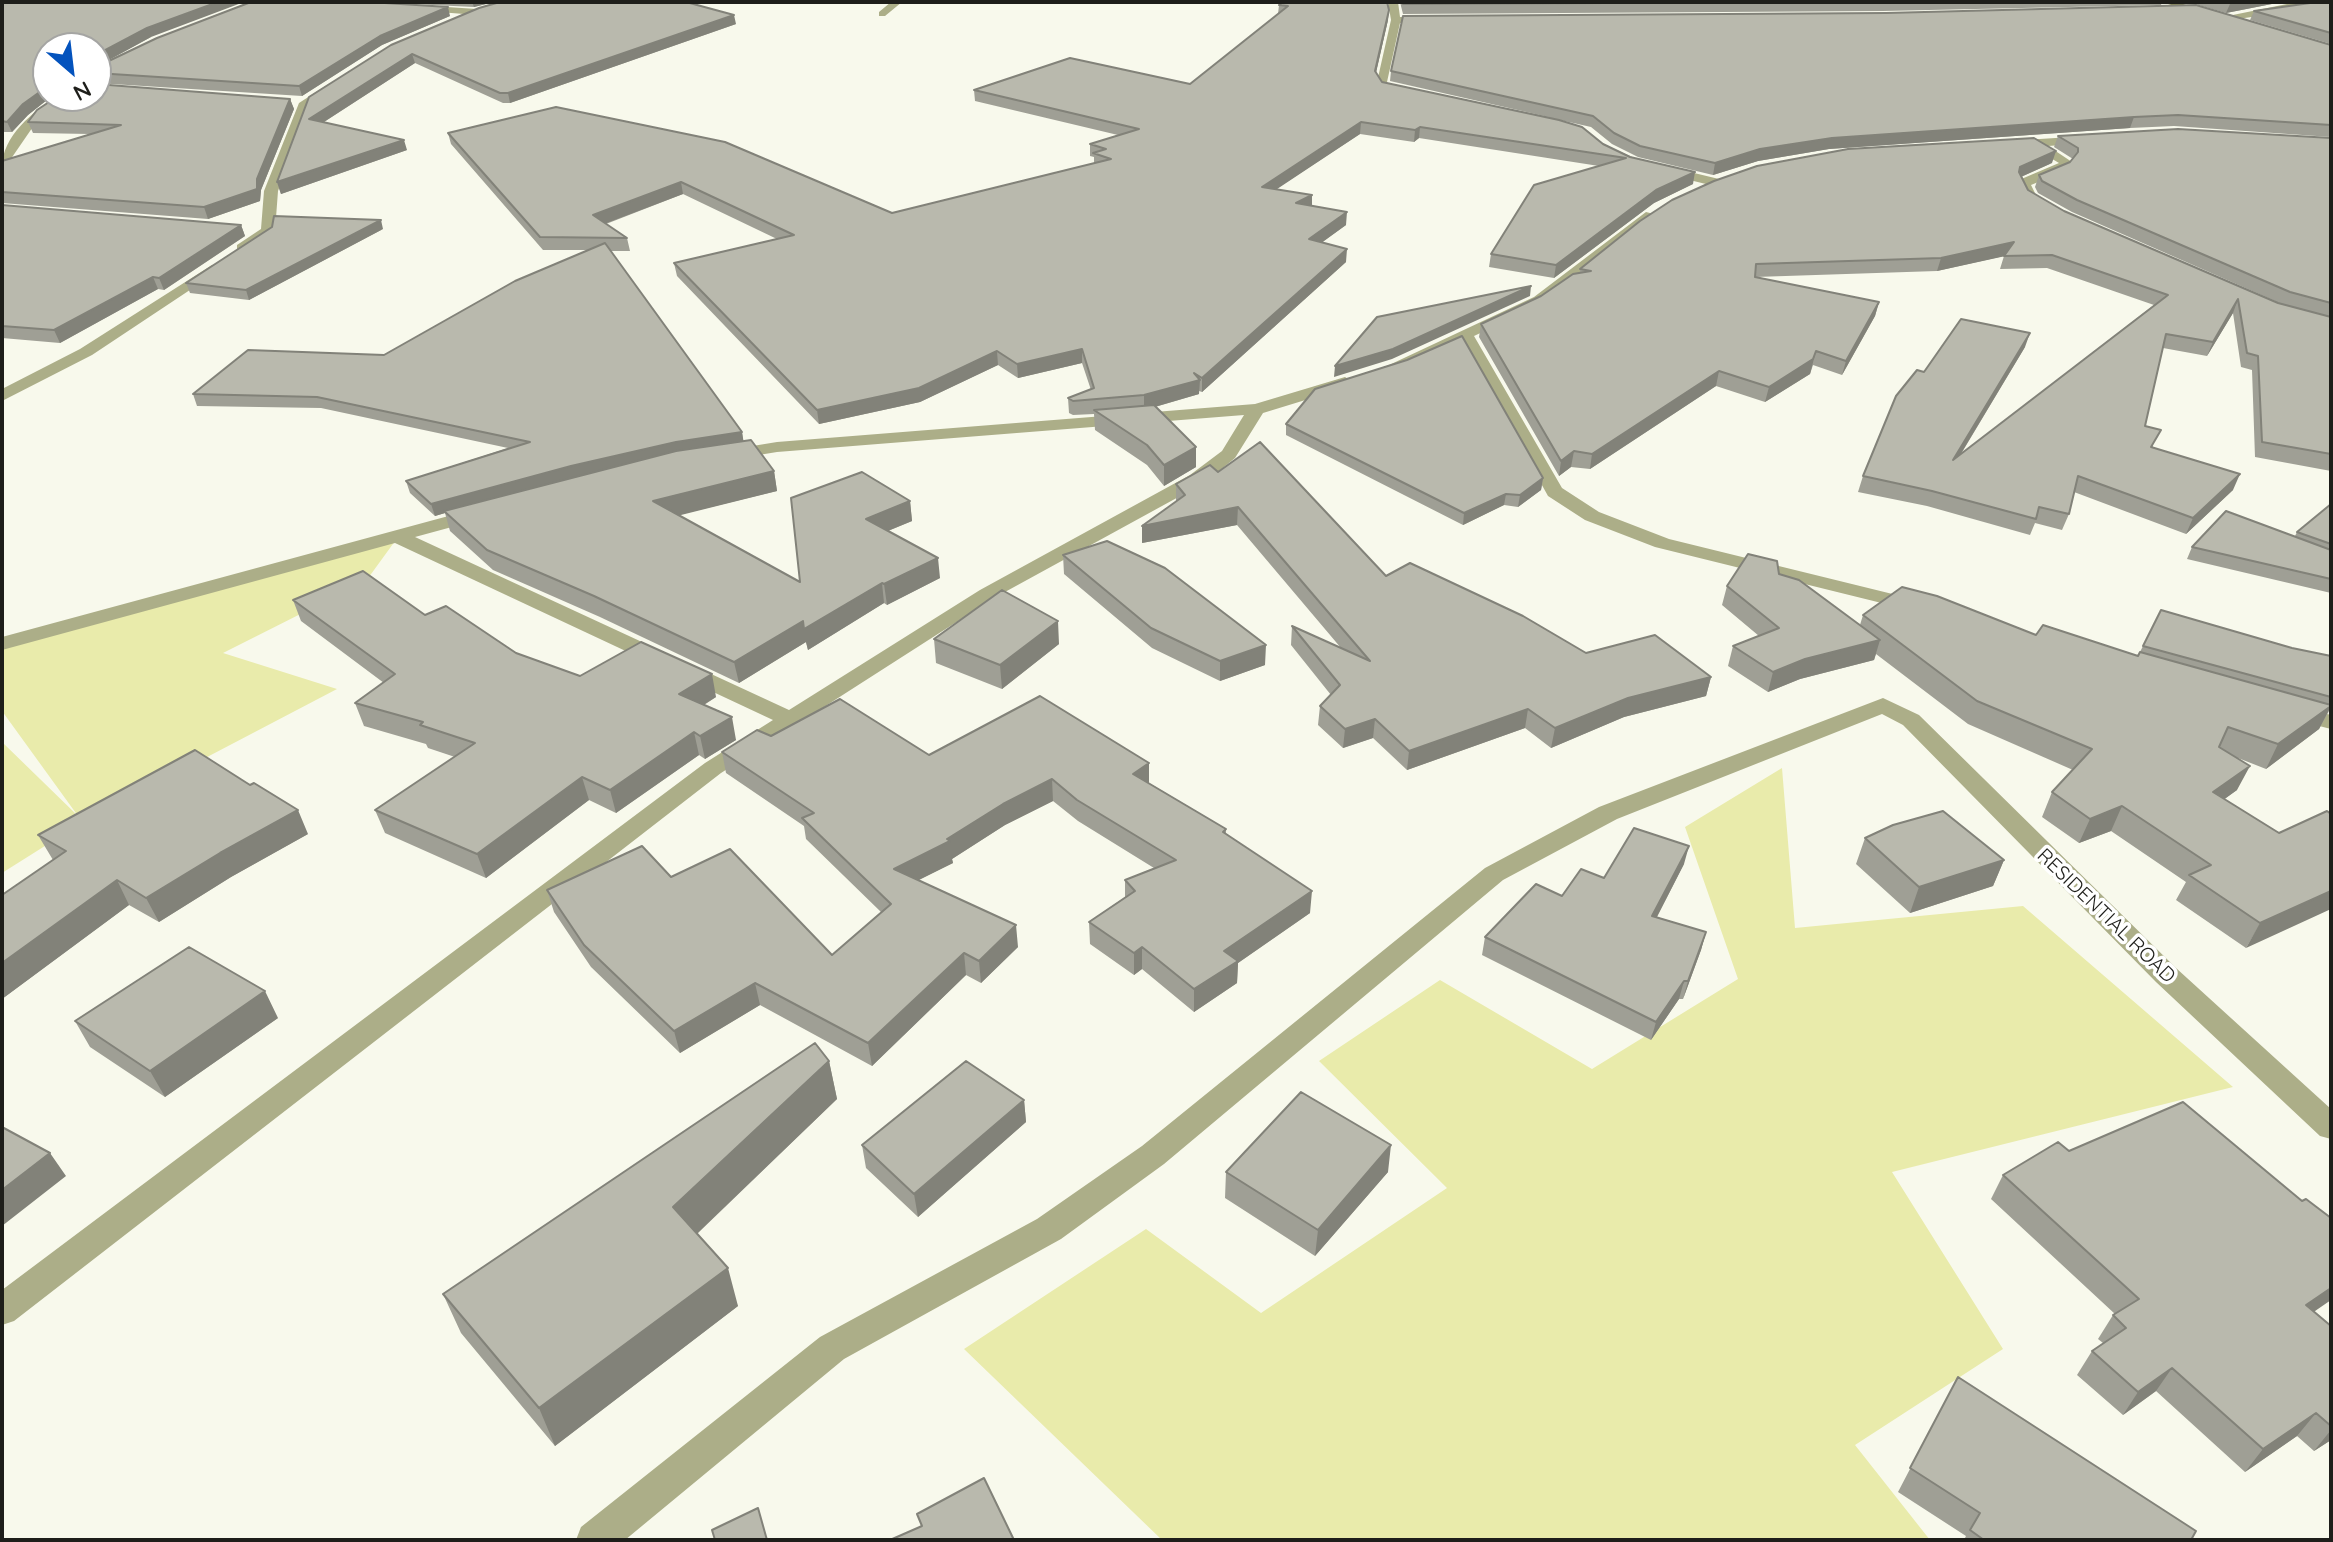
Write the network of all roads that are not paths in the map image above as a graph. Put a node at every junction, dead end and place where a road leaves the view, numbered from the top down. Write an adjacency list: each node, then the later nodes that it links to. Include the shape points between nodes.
1 (897, 2): 6 (street)
2 (1393, 2): 8 (street)
3 (2331, 3): 7 (street)
4 (2165, 6): 7 (main road)
5 (404, 7): 10 (street, via 484,11)
6 (882, 14)
7 (2223, 18): 11 (main road)
8 (1396, 20): 9 (street); 13 (street, via 1382,82 1386,88)
9 (1451, 20)
10 (452, 23)
11 (2250, 26)
12 (341, 80): 15 (street)
13 (1426, 97)
14 (290, 102): 15 (street)
15 (305, 103): 28 (street, via 271,191)
16 (41, 112): 20 (street)
17 (2101, 138): 18 (street)
18 (2034, 143): 19 (street); 26 (street, via 2066,162 2024,183 2031,197)
19 (1995, 145)
20 (2, 163)
21 (1646, 166): 23 (street)
22 (1728, 177): 23 (street)
23 (1714, 182): 24 (street)
24 (1687, 195)
25 (1661, 208): 29 (street, via 1539,300)
26 (2054, 211)
27 (236, 229): 28 (street)
28 (268, 231): 30 (street, via 86,352)
29 (1465, 333): 31 (street, via 1399,365); 35 (street, via 1555,492 1592,516 1662,543)
30 (2, 396)
31 (1256, 409): 32 (street, via 777,447); 38 (street, via 1229,454 1197,479 987,594)
32 (707, 458)
33 (490, 511): 34 (street)
34 (398, 537): 36 (street); 38 (street)
35 (1942, 613)
36 (2, 644)
37 (2276, 708): 39 (street)
38 (790, 719): 41 (street, via 713,768)
39 (2331, 722)
40 (2331, 1127): 42 (street, RESIDENTIAL ROAD, via 2166,975 1911,720 1883,705 1608,813 1494,874 1153,1155 1049,1229 832,1348)
41 (2, 1310)
42 (595, 1540)

